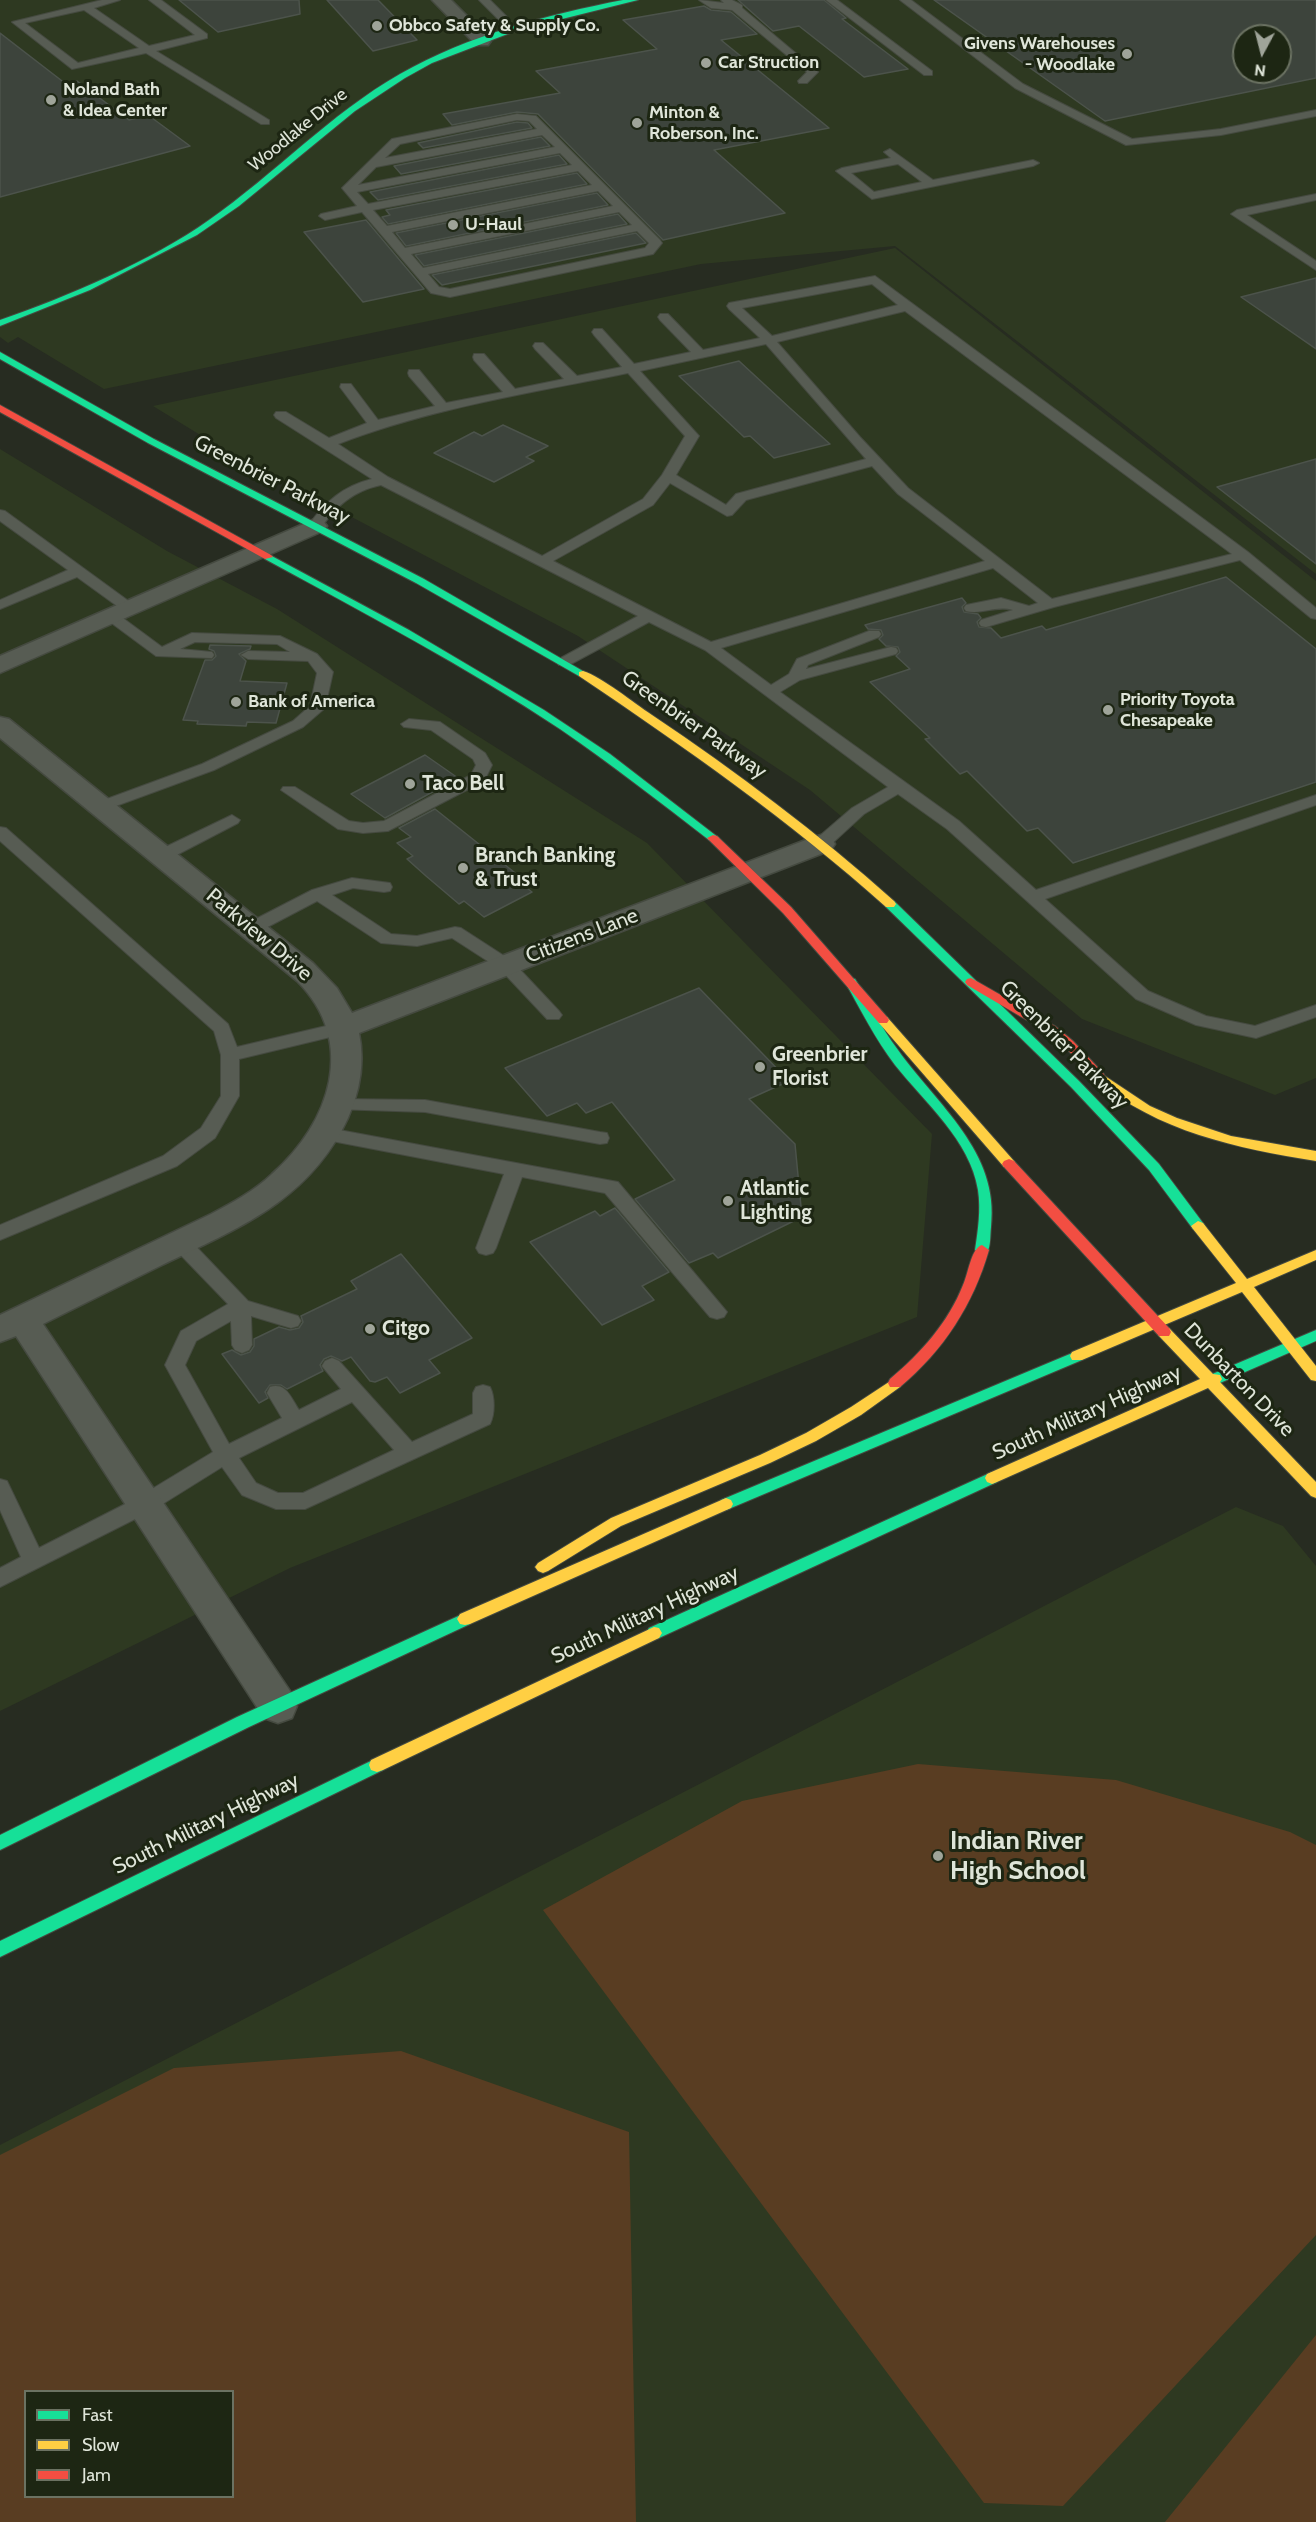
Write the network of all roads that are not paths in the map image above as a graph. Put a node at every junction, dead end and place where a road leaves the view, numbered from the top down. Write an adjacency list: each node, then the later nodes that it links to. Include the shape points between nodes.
1 (115, 0): 11 (lane)
2 (154, 0): 18 (lane, via 203,36)
3 (441, 0): 17 (street)
4 (484, 0): 14 (lane)
5 (634, 0): 17 (main road, Woodlake Drive)
6 (704, 0): 12 (lane, via 715,6)
7 (726, 0): 12 (lane)
8 (831, 0): 19 (lane, via 844,15)
9 (905, 0): 21 (lane, via 1019,86 1130,143 1221,132)
10 (753, 5): 12 (lane)
11 (86, 7): 18 (lane); 18 (lane, via 17,22 76,67)
12 (735, 8): 16 (lane)
13 (723, 15): 16 (lane)
14 (504, 18)
15 (779, 26): 16 (lane)
16 (758, 27): 20 (lane, via 813,72)
17 (482, 41): 44 (main road, Woodlake Drive, via 441,56 376,92 333,121 219,216 182,240 73,295)
18 (148, 49): 22 (lane)
19 (928, 73)
20 (803, 81)
21 (1316, 113)
22 (265, 122)
23 (545, 131): 24 (lane); 28 (lane); 28 (lane, via 532,118 517,117 406,137 396,141)
24 (563, 149): 29 (lane); 32 (lane)
25 (890, 152): 26 (lane)
26 (900, 160): 30 (lane); 30 (lane, via 842,171 872,196)
27 (1033, 163): 30 (lane)
28 (372, 164): 32 (lane)
29 (580, 167): 31 (lane); 35 (lane)
30 (931, 184)
31 (600, 187): 34 (lane); 38 (lane)
32 (349, 190): 35 (lane)
33 (1316, 197): 40 (lane, via 1236,214)
34 (621, 207): 37 (lane); 39 (lane)
35 (366, 209): 36 (lane); 38 (lane)
36 (325, 216)
37 (640, 227): 41 (lane); 41 (lane, via 656,243 649,251 450,292 435,290)
38 (384, 230): 39 (lane)
39 (403, 252): 41 (lane)
40 (1316, 266)
41 (420, 272)
42 (908, 307): 46 (lane); 46 (lane, via 874,280 733,306); 67 (lane)
43 (664, 317): 49 (lane)
44 (0, 323)
45 (598, 332): 51 (lane)
46 (769, 340): 49 (lane); 61 (lane)
47 (539, 346): 53 (lane)
48 (0, 355): 65 (main road, Greenbrier Parkway, via 140,435)
49 (700, 355): 51 (lane)
50 (479, 357): 55 (lane)
51 (633, 369): 53 (lane); 62 (lane, via 692,436)
52 (414, 373): 57 (lane)
53 (574, 381): 55 (lane)
54 (346, 387): 59 (lane)
55 (512, 394): 57 (lane)
56 (0, 408): 66 (main road)
57 (443, 408): 59 (lane)
58 (281, 415): 60 (lane)
59 (375, 425): 60 (lane)
60 (328, 443): 63 (lane)
61 (875, 461): 62 (lane, via 741,497 727,512); 69 (lane, via 921,507)
62 (668, 477): 68 (lane, via 648,502)
63 (383, 480): 65 (lane, via 357,485 327,508); 68 (lane)
64 (0, 514): 70 (lane)
65 (315, 526): 66 (street); 86 (main road, Greenbrier Parkway)
66 (258, 551): 75 (street); 100 (main road, via 542,713 663,799)
67 (1243, 555): 71 (lane); 76 (lane)
68 (542, 562): 77 (lane)
69 (995, 563): 71 (lane); 80 (lane)
70 (79, 572): 72 (lane); 75 (lane)
71 (1049, 604): 74 (lane)
72 (0, 605)
73 (971, 608): 74 (lane, via 1001,602)
74 (1028, 610): 78 (lane, via 1019,626)
75 (120, 612): 81 (lane); 87 (street)
76 (1316, 615)
77 (649, 616): 80 (lane); 86 (lane)
78 (991, 628)
79 (874, 634): 88 (lane, via 802,662)
80 (710, 647): 89 (lane)
81 (161, 653): 82 (lane); 85 (lane, via 192,637 203,637 280,640)
82 (207, 655)
83 (248, 655): 85 (lane)
84 (895, 656): 88 (lane, via 824,682)
85 (312, 657): 95 (lane, via 326,672 317,708 298,724 208,767)
86 (564, 662): 98 (main road, Greenbrier Parkway, via 714,761)
87 (0, 665)
88 (795, 677): 89 (lane)
89 (769, 692): 92 (lane)
90 (409, 724): 93 (lane, via 435,725 479,756 484,765 478,778 388,826 363,828 344,825)
91 (0, 725): 95 (street, Parkview Drive)
92 (899, 787): 98 (lane, via 858,811); 103 (lane, via 953,825)
93 (289, 790)
94 (1316, 800): 103 (lane)
95 (99, 807): 99 (street, Parkview Drive)
96 (232, 820): 99 (lane)
97 (0, 832): 111 (lane, via 222,1028)
98 (821, 844): 100 (street, Citizens Lane); 107 (main road, Greenbrier Parkway)
99 (161, 856): 104 (street, Parkview Drive)
100 (748, 872): 105 (street, Citizens Lane); 106 (main road)
101 (384, 887): 102 (lane, via 352,883)
102 (318, 894): 104 (lane); 105 (lane, via 387,939 417,941 455,932)
103 (1033, 897): 108 (lane, via 1142,995 1202,1021 1256,1032)
104 (252, 928): 110 (street, Parkview Drive, via 317,984 336,1010)
105 (506, 965): 109 (lane); 110 (street, Citizens Lane)
106 (851, 982): 126 (main road, via 977,1129); 144 (main road, via 897,1059 952,1123 978,1167 985,1190 984,1243 973,1285 957,1314 917,1364 855,1410 781,1452 609,1526)
107 (971, 982): 115 (main road, via 1061,1037 1118,1092 1154,1112 1237,1142); 121 (main road, Greenbrier Parkway, via 1154,1167)
108 (1316, 1011)
109 (554, 1015)
110 (343, 1028): 111 (lane); 112 (street, Parkview Drive, via 348,1067)
111 (230, 1055): 117 (lane, via 231,1096 208,1133 170,1161)
112 (340, 1105): 113 (street, Parkview Drive); 114 (lane, via 425,1106)
113 (323, 1133): 116 (lane); 118 (street, Parkview Drive, via 318,1145 283,1182 238,1215)
114 (600, 1137)
115 (1316, 1156)
116 (515, 1169): 119 (lane); 123 (lane, via 611,1187)
117 (0, 1233)
118 (180, 1242): 122 (lane); 125 (street, Parkview Drive)
119 (486, 1248)
120 (1316, 1255): 121 (main road)
121 (1243, 1286): 126 (main road); 129 (main road)
122 (241, 1306): 124 (lane); 128 (lane); 138 (lane, via 188,1336 175,1365)
123 (717, 1312)
124 (291, 1321)
125 (11, 1324): 141 (street)
126 (1156, 1324): 132 (main road, Dunbarton Drive); 144 (main road, via 741,1498)
127 (1316, 1335): 129 (main road, South Military Highway)
128 (242, 1345)
129 (1291, 1346): 131 (main road); 132 (main road, South Military Highway)
130 (332, 1366): 133 (lane)
131 (1316, 1376)
132 (1209, 1380): 140 (main road, Dunbarton Drive); 147 (main road, South Military Highway, via 389,1758)
133 (354, 1392): 136 (lane); 137 (lane)
134 (277, 1393): 136 (lane)
135 (483, 1393): 137 (lane, via 483,1418)
136 (295, 1421): 138 (lane)
137 (409, 1453): 138 (lane, via 306,1501 276,1501 249,1489)
138 (225, 1455): 141 (lane)
139 (0, 1488): 142 (lane)
140 (1316, 1492)
141 (145, 1504): 142 (lane); 145 (street)
142 (34, 1560): 143 (lane)
143 (0, 1578)
144 (450, 1626): 145 (main road)
145 (278, 1706): 146 (main road)
146 (0, 1843)
147 (0, 1949)

